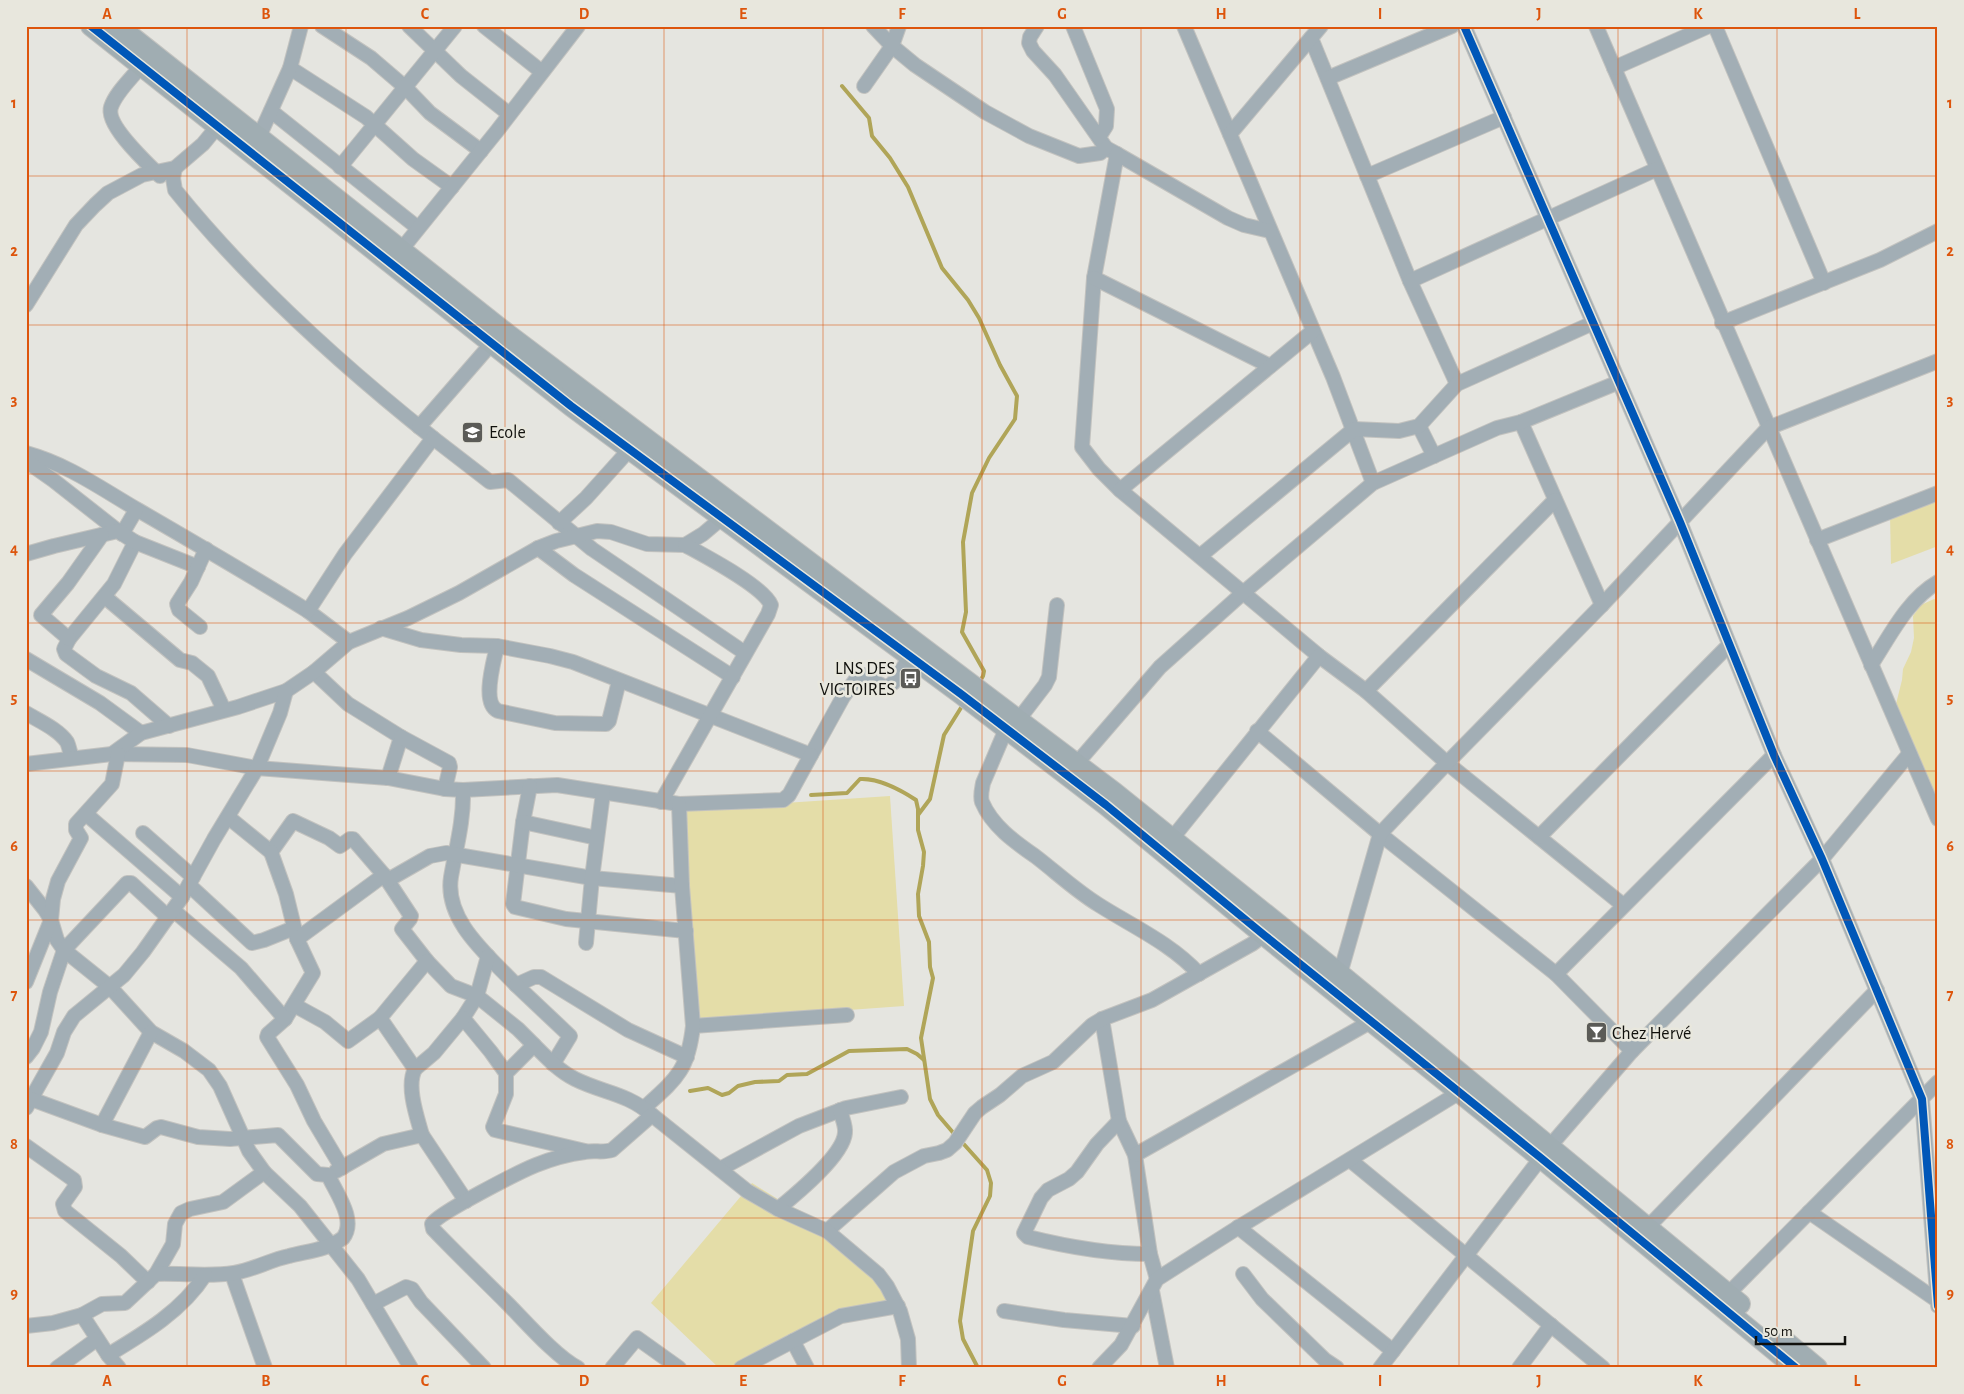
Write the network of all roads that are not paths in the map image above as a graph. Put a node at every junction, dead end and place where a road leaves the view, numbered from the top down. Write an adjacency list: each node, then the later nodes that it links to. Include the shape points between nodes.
1 (91, 26): 23 (street)
2 (118, 26): 36 (street)
3 (301, 26): 24 (street)
4 (322, 26): 29 (street, via 371,58)
5 (409, 26): 22 (street)
6 (455, 26): 22 (street)
7 (484, 26): 26 (street)
8 (873, 26): 21 (street)
9 (899, 26): 21 (street)
10 (1037, 26): 37 (street, via 1029,43 1033,51 1055,75)
11 (1073, 26): 37 (street, via 1107,109)
12 (1321, 26): 20 (street)
13 (1452, 26): 27 (street)
14 (1464, 26): 32 (street)
15 (1596, 26): 25 (street)
16 (1708, 26): 25 (street)
17 (1714, 26): 53 (street)
18 (1186, 27): 35 (street)
19 (572, 28): 26 (street)
20 (1310, 38): 27 (street); 35 (street)
21 (892, 46): 28 (street); 37 (street, via 985,112 1028,136 1079,156 1100,153)
22 (436, 52): 29 (street); 31 (street)
23 (141, 66): 34 (street); 42 (street, via 114,101 110,113 121,134)
24 (290, 68): 30 (street); 33 (street)
25 (1614, 68): 41 (street)
26 (542, 72): 31 (street)
27 (1328, 78): 43 (street)
28 (864, 86)
29 (406, 88): 33 (street); 38 (street, via 430,113)
30 (271, 111): 36 (street); 39 (street)
31 (509, 114): 38 (street)
32 (1504, 117): 43 (street); 46 (street)
33 (376, 124): 39 (street); 44 (street, via 413,159)
34 (218, 126): 40 (street, via 204,144); 58 (street)
35 (1230, 134): 48 (street)
36 (259, 137): 50 (street)
37 (1107, 146): 48 (street, via 1228,218 1244,226); 51 (street)
38 (481, 151): 44 (street)
39 (340, 167): 47 (street)
40 (175, 168): 42 (street); 45 (street, via 172,178)
41 (1657, 169): 46 (street); 56 (street)
42 (156, 172): 45 (street); 54 (street, via 124,184 87,212)
43 (1367, 176): 52 (street)
44 (452, 187): 47 (street)
45 (175, 190): 65 (street, via 253,279)
46 (1547, 219): 52 (street); 55 (street)
47 (418, 228): 50 (street)
48 (1270, 230): 57 (street)
49 (1938, 231): 53 (street)
50 (401, 250): 112 (street)
51 (1094, 278): 60 (street); 74 (street, via 1081,441 1088,457)
52 (1410, 281): 62 (street)
53 (1824, 283): 56 (street)
54 (26, 305)
55 (1593, 323): 61 (street); 62 (street)
56 (1722, 323): 67 (street)
57 (1313, 331): 60 (street); 66 (street)
58 (492, 343): 65 (street); 69 (street)
59 (1938, 361): 67 (street)
60 (1270, 366): 74 (street)
61 (1619, 382): 63 (street); 79 (street)
62 (1456, 384): 64 (street)
63 (1521, 422): 71 (street, via 1497,428); 76 (street)
64 (1419, 426): 66 (street, via 1399,430); 71 (street)
65 (419, 427): 68 (street)
66 (1354, 428): 73 (street); 90 (street)
67 (1768, 428): 79 (street); 84 (street)
68 (433, 438): 80 (street, via 490,482 508,480); 97 (street, via 345,554)
69 (630, 449): 78 (street); 80 (street)
70 (26, 453): 77 (street, via 56,462)
71 (1434, 456): 73 (street)
72 (26, 461): 81 (street)
73 (1373, 483): 93 (street)
74 (1120, 490): 90 (street)
75 (1938, 493): 84 (street)
76 (1555, 500): 96 (street); 114 (street)
77 (136, 510): 81 (street); 88 (street)
78 (722, 518): 86 (street); 106 (street)
79 (1680, 522): 96 (street); 102 (street)
80 (559, 523): 83 (street)
81 (120, 532): 82 (street); 85 (street)
82 (102, 535): 89 (street); 100 (street, via 41,615)
83 (576, 536): 86 (street, via 597,531 611,532 647,544); 87 (street); 104 (street)
84 (1817, 540): 108 (street)
85 (135, 542): 91 (street); 94 (street)
86 (685, 545): 104 (street, via 719,564 769,601 771,610)
87 (538, 548): 99 (street, via 459,593); 110 (street, via 574,575)
88 (206, 549): 91 (street); 97 (street)
89 (26, 554)
90 (1200, 556): 93 (street)
91 (198, 567): 98 (street, via 177,606)
92 (1938, 582): 108 (street, via 1918,596)
93 (1244, 592): 105 (street); 128 (street, via 1160,668)
94 (104, 597): 100 (street); 115 (street, via 180,660 192,663 208,676)
95 (1057, 605): 118 (street, via 1049,677)
96 (1602, 605): 129 (street)
97 (308, 611): 101 (street)
98 (200, 627)
99 (381, 628): 101 (street); 103 (street, via 421,640)
100 (70, 639): 119 (street, via 64,647 66,654 96,676 131,694)
101 (349, 642): 109 (street)
102 (1729, 645): 126 (street); 145 (street)
103 (497, 646): 111 (street, via 558,658); 111 (street, via 489,692 491,706 498,711 555,723 606,724 610,721)
104 (745, 653): 110 (street)
105 (1319, 656): 114 (street); 120 (street)
106 (910, 657): 112 (street); 125 (street, via 886,688 864,674 859,675)
107 (26, 660): 121 (street, via 100,703)
108 (1871, 665): 124 (street)
109 (314, 672): 113 (street); 122 (street, via 348,704)
110 (733, 677): 117 (street)
111 (619, 681): 117 (street)
112 (965, 688): 118 (street)
113 (286, 691): 115 (street); 131 (street)
114 (1366, 692): 129 (street)
115 (224, 710): 119 (street)
116 (26, 713): 127 (street, via 63,738 68,743)
117 (710, 717): 125 (street); 137 (street)
118 (1012, 724): 128 (street); 147 (street, via 1106,805); 168 (street, via 983,783 983,803 992,818 1009,837 1096,903 1176,953)
119 (169, 726): 121 (street)
120 (1257, 731): 144 (street); 147 (street)
121 (142, 734): 123 (street)
122 (401, 737): 132 (street); 134 (street, via 449,764)
123 (115, 754): 127 (street); 131 (street, via 187,755); 139 (street, via 112,784)
124 (1909, 754): 141 (street); 150 (street)
125 (811, 755): 138 (street, via 783,800)
126 (1774, 755): 150 (street); 157 (street)
127 (72, 758): 130 (street)
128 (1077, 763): 147 (street)
129 (1447, 763): 144 (street); 145 (street)
130 (26, 764)
131 (258, 768): 132 (street); 140 (street)
132 (388, 778): 134 (street)
133 (530, 786): 135 (street); 136 (street, via 568,786); 142 (street)
134 (445, 789): 135 (street)
135 (463, 790): 149 (street)
136 (603, 793): 137 (street); 146 (street)
137 (661, 802): 138 (street)
138 (679, 804): 156 (street)
139 (86, 814): 155 (street); 159 (street, via 75,826 82,838 58,881)
140 (228, 817): 148 (street); 155 (street)
141 (1938, 819)
142 (523, 822): 146 (street); 151 (street)
143 (143, 833): 155 (street)
144 (1380, 834): 169 (street); 170 (street)
145 (1539, 837): 157 (street)
146 (597, 838): 153 (street)
147 (1167, 845): 163 (street); 169 (street)
148 (271, 852): 152 (street, via 294,821 340,846 353,839); 162 (street)
149 (456, 854): 151 (street); 152 (street, via 430,856); 166 (street, via 451,879 452,901 462,923)
150 (1822, 859): 174 (street); 186 (street)
151 (519, 864): 153 (street); 160 (street, via 515,907)
152 (386, 877): 162 (street); 167 (street, via 411,916 402,929)
153 (592, 878): 156 (street); 160 (street)
154 (26, 886): 159 (street)
155 (188, 886): 158 (street); 162 (street, via 252,943)
156 (682, 886): 161 (street)
157 (1623, 905): 170 (street)
158 (170, 914): 165 (street, via 128,882); 173 (street, via 143,952); 181 (street, via 241,968)
159 (51, 920): 165 (street); 171 (street)
160 (587, 921): 161 (street); 164 (street)
161 (686, 932): 183 (street)
162 (296, 933): 176 (street, via 313,973)
163 (1264, 935): 168 (street); 182 (street)
164 (586, 943)
165 (64, 950): 173 (street); 187 (street, via 41,1032)
166 (488, 956): 172 (street); 175 (street)
167 (427, 961): 175 (street, via 455,989); 178 (street)
168 (1199, 974): 180 (street, via 1152,1000)
169 (1340, 974): 205 (street)
170 (1556, 974): 186 (street)
171 (26, 982)
172 (516, 985): 188 (street, via 541,977 628,1030); 189 (street, via 570,1036)
173 (110, 987): 184 (street); 196 (street, via 69,1023 57,1053)
174 (1877, 990): 195 (street); 216 (street)
175 (477, 996): 179 (street); 185 (street)
176 (294, 1005): 178 (street, via 325,1022 348,1040); 181 (street)
177 (846, 1015): 183 (street)
178 (380, 1018): 190 (street)
179 (463, 1018): 190 (street); 191 (street)
180 (1102, 1019): 199 (street); 217 (street, via 1053,1062 1022,1076 982,1107 947,1150 924,1156 894,1172)
181 (284, 1020): 208 (street, via 267,1037)
182 (1372, 1020): 193 (street); 206 (street)
183 (693, 1026): 188 (street)
184 (150, 1032): 200 (street); 202 (street, via 209,1070 220,1086)
185 (534, 1045): 189 (street); 191 (street)
186 (1632, 1051): 205 (street)
187 (26, 1057)
188 (687, 1058): 198 (street)
189 (553, 1064): 198 (street, via 574,1078 622,1096)
190 (415, 1070): 201 (street, via 411,1084)
191 (506, 1073): 204 (street, via 506,1094 494,1128)
192 (1938, 1082): 195 (street)
193 (1460, 1092): 205 (street); 207 (street)
194 (901, 1097): 197 (street)
195 (1922, 1099): 214 (street); 227 (street)
196 (28, 1104): 200 (street)
197 (840, 1110): 209 (street, via 790,1130); 213 (street, via 845,1127 844,1139 816,1175)
198 (648, 1112): 204 (street, via 612,1150); 209 (street)
199 (1119, 1121): 206 (street); 219 (street, via 1077,1172 1041,1198 1024,1233 1028,1237 1082,1248)
200 (102, 1125): 202 (street, via 145,1137 161,1127 198,1137)
201 (422, 1135): 208 (street, via 383,1144); 212 (street)
202 (242, 1138): 210 (street); 211 (street, via 278,1136 317,1174)
203 (26, 1146): 224 (street, via 76,1183 64,1204 65,1211)
204 (587, 1151): 212 (street, via 536,1165)
205 (1545, 1152): 216 (street); 220 (street); 257 (street)
206 (1135, 1155): 219 (street)
207 (1350, 1160): 215 (street); 220 (street)
208 (342, 1168): 211 (street)
209 (720, 1169): 213 (street, via 747,1191)
210 (264, 1172): 218 (street, via 300,1206); 224 (street, via 224,1202 181,1214 175,1224 173,1244)
211 (328, 1176): 218 (street, via 349,1224 347,1234)
212 (466, 1201): 245 (street, via 438,1218 432,1224 433,1229 528,1325)
213 (778, 1209): 217 (street)
214 (1809, 1212): 226 (street); 227 (street)
215 (1238, 1227): 225 (street); 238 (street)
216 (1648, 1227): 226 (street)
217 (827, 1231): 229 (street, via 878,1274)
218 (332, 1245): 221 (street); 228 (street)
219 (1150, 1254): 225 (street)
220 (1467, 1255): 233 (street); 238 (street)
221 (232, 1274): 223 (street); 242 (street)
222 (1243, 1274): 253 (street, via 1262,1299)
223 (205, 1275): 224 (street, via 183,1273); 239 (street, via 182,1303 142,1335)
224 (152, 1278): 232 (street, via 125,1302 98,1305)
225 (1154, 1285): 235 (street); 252 (street)
226 (1728, 1294): 258 (street)
227 (1938, 1302): 230 (street)
228 (373, 1304): 243 (street); 244 (street, via 406,1287 412,1289)
229 (898, 1306): 237 (street, via 842,1316); 250 (street, via 908,1339)
230 (1938, 1306)
231 (1004, 1311): 235 (street)
232 (82, 1315): 234 (street); 236 (street)
233 (1551, 1325): 255 (street); 256 (street)
234 (26, 1326)
235 (1133, 1326): 251 (street, via 1121,1345)
236 (97, 1338): 239 (street); 240 (street)
237 (793, 1341): 248 (street); 249 (street)
238 (1393, 1351): 254 (street)
239 (108, 1355): 241 (street)
240 (57, 1368)
241 (119, 1368)
242 (265, 1368)
243 (411, 1368)
244 (484, 1368)
245 (578, 1368)
246 (612, 1368): 247 (street, via 638,1338)
247 (679, 1368)
248 (741, 1368)
249 (807, 1368)
250 (909, 1368)
251 (1099, 1368)
252 (1167, 1368)
253 (1337, 1368)
254 (1380, 1368)
255 (1518, 1368)
256 (1603, 1368)
257 (1796, 1368)
258 (1817, 1368)

